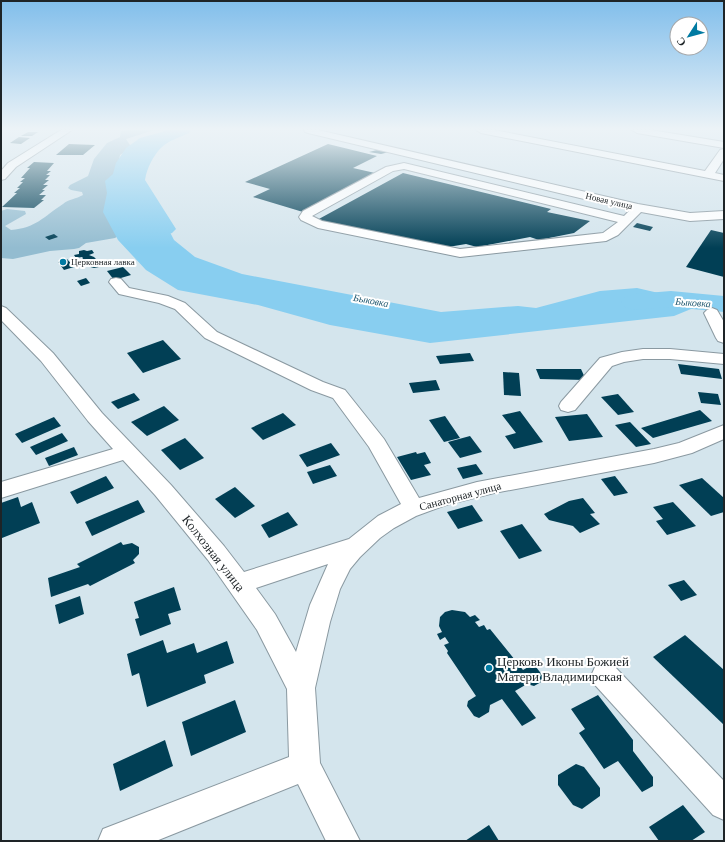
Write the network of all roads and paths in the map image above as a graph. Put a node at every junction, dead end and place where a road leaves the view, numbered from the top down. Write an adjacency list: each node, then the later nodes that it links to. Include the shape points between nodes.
1 (8, 169): 8 (street)
2 (389, 169): 12 (street, via 305,217 318,224 460,253 606,237)
3 (432, 169): 12 (street)
4 (474, 169): 11 (street, Новая улица, via 690,218)
5 (679, 169): 7 (street)
6 (712, 169): 7 (street)
7 (708, 175): 9 (street)
8 (1, 177)
9 (724, 178)
10 (635, 212): 12 (street)
11 (724, 215)
12 (626, 220)
13 (116, 282): 22 (street, via 124,290 163,299 180,306 211,335 339,394 377,444)
14 (1, 311): 20 (street, Колхозная улица, via 47,357)
15 (712, 313): 16 (street)
16 (724, 338)
17 (724, 359): 18 (street, via 643,354 606,362)
18 (568, 406)
19 (724, 431): 22 (street, Санаторная улица, via 685,448 478,489)
20 (126, 452): 21 (street); 24 (street, Колхозная улица, via 163,490)
21 (1, 490)
22 (414, 508): 23 (street, Санаторная улица, via 382,524)
23 (359, 545): 24 (street); 26 (street, Санаторная улица, via 342,562 333,577)
24 (239, 584): 26 (street, Колхозная улица, via 266,622)
25 (605, 676): 28 (street)
26 (301, 688): 27 (street, Колхозная улица)
27 (306, 766): 29 (street); 30 (street, Колхозная улица)
28 (724, 804)
29 (115, 841)
30 (343, 841)

